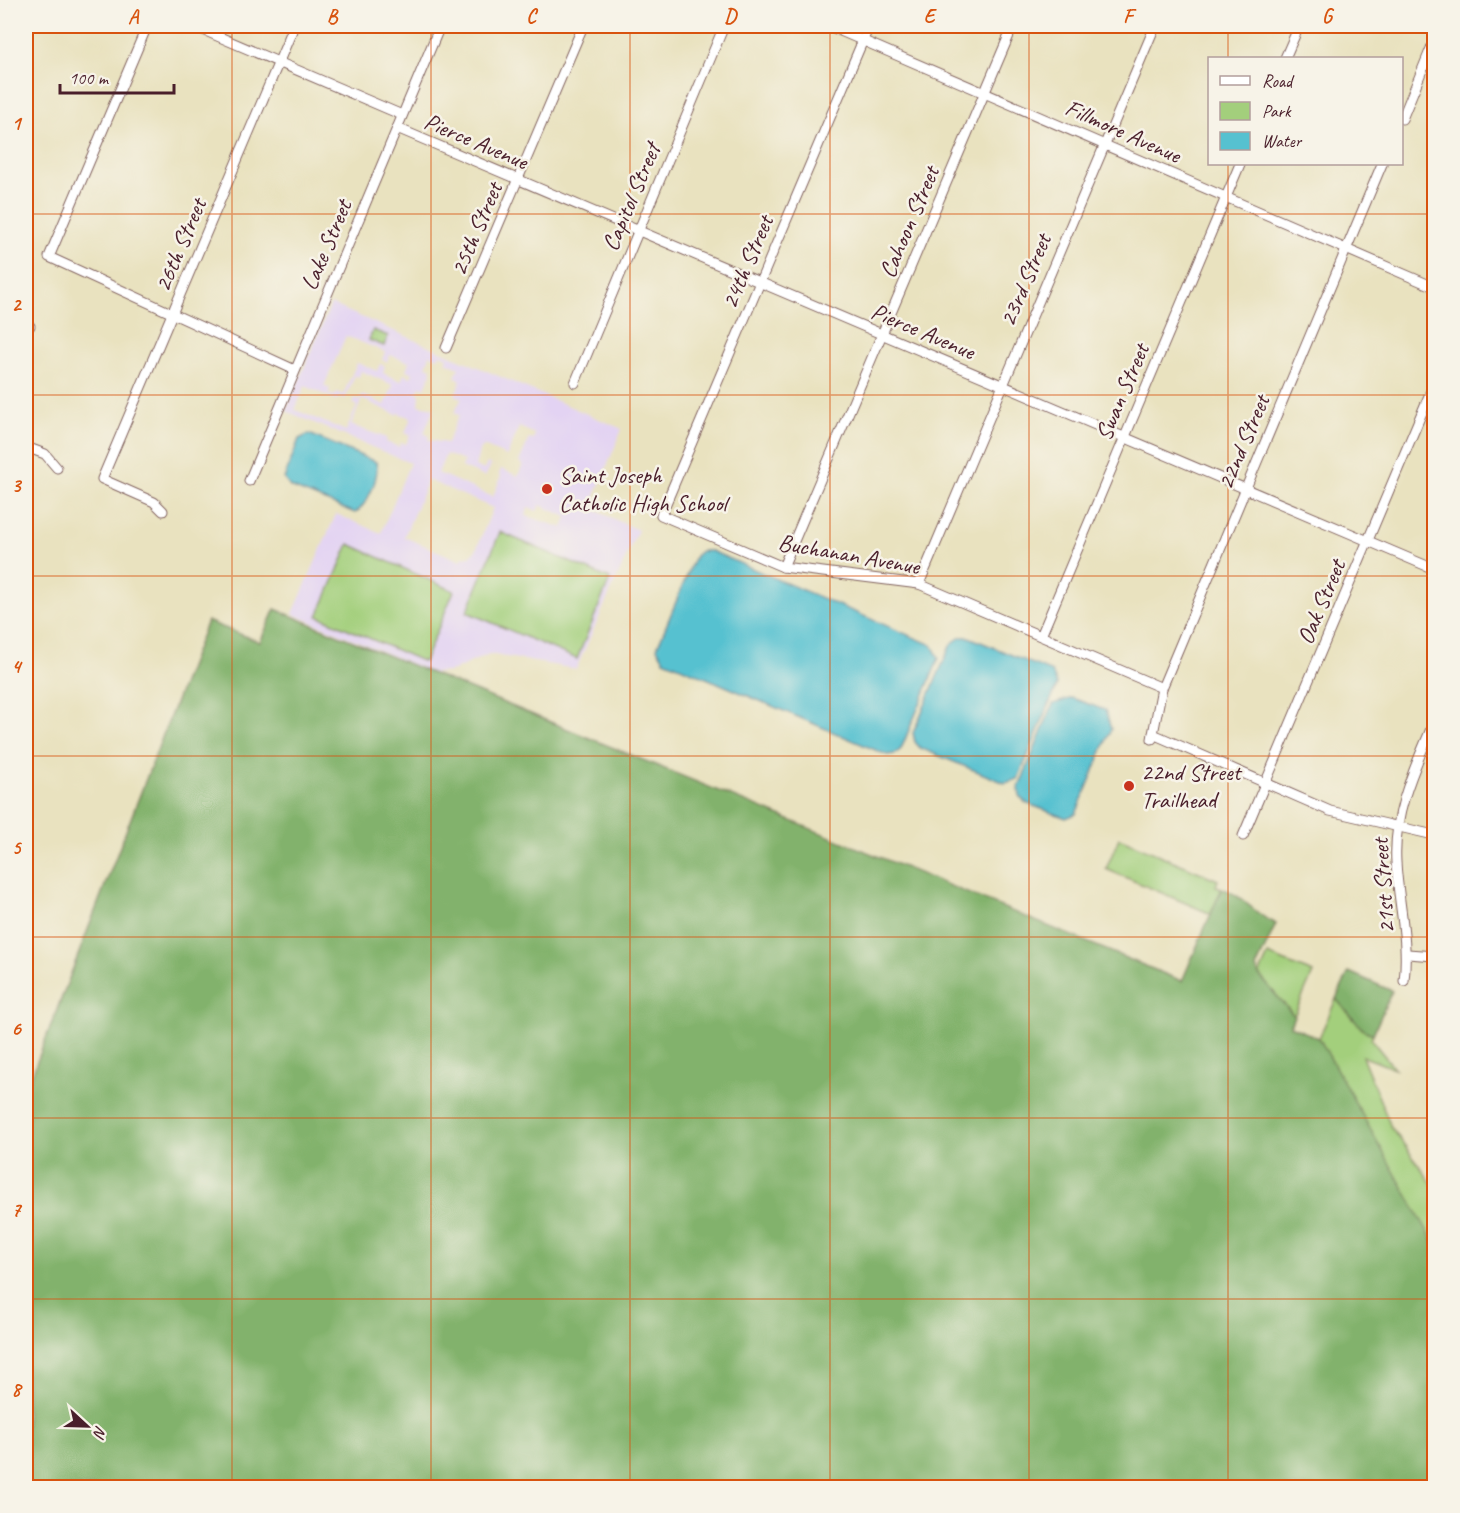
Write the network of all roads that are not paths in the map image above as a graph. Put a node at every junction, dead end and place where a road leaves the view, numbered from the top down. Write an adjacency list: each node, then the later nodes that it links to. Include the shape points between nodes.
1 (147, 26): 29 (street, via 49,257)
2 (195, 26): 15 (street, Pierce Avenue)
3 (294, 26): 15 (street, 26th Street)
4 (440, 26): 18 (street, Lake Street)
5 (583, 26): 23 (street, 25th Street)
6 (724, 26): 25 (street, Capitol Street)
7 (829, 26): 12 (street, Fillmore Avenue)
8 (869, 26): 12 (street, 24th Street)
9 (1014, 26): 16 (street, Cahoon Street)
10 (1155, 26): 20 (street, 23rd Street)
11 (1299, 26): 14 (street)
12 (863, 40): 16 (street, Fillmore Avenue); 27 (street, 24th Street)
13 (1434, 41): 17 (street)
14 (1284, 57)
15 (279, 62): 18 (street, Pierce Avenue); 29 (street, 26th Street)
16 (985, 92): 20 (street, Fillmore Avenue); 30 (street, Cahoon Street)
17 (1403, 114)
18 (402, 115): 19 (street, Lake Street)
19 (397, 128): 23 (street, Pierce Avenue); 32 (street, Lake Street)
20 (1104, 144): 24 (street, Fillmore Avenue); 35 (street, 23rd Street)
21 (1240, 165): 24 (street, Swan Street)
22 (1382, 165): 26 (street, 22nd Street)
23 (518, 180): 25 (street, Pierce Avenue); 31 (street, 25th Street)
24 (1226, 197): 26 (street, Fillmore Avenue); 36 (street, Swan Street)
25 (639, 231): 27 (street, Pierce Avenue); 33 (street, Capitol Street)
26 (1346, 250): 28 (street, Fillmore Avenue); 40 (street, 22nd Street)
27 (759, 282): 30 (street, Pierce Avenue); 42 (street, 24th Street)
28 (1434, 287)
29 (172, 314): 32 (street); 41 (street, 26th Street, via 102,479 154,502)
30 (882, 334): 35 (street, Pierce Avenue); 44 (street, Cahoon Street)
31 (447, 348)
32 (295, 370): 39 (street, Lake Street)
33 (575, 384)
34 (1434, 384): 43 (street, Oak Street)
35 (1002, 385): 36 (street, Pierce Avenue); 46 (street, 23rd Street)
36 (1124, 437): 40 (street, Pierce Avenue); 47 (street, Swan Street)
37 (26, 447): 38 (street, via 45,454)
38 (57, 468)
39 (249, 481)
40 (1244, 488): 43 (street, Pierce Avenue); 48 (street, 22nd Street)
41 (163, 511)
42 (661, 515): 44 (street, Buchanan Avenue)
43 (1368, 541): 45 (street, Pierce Avenue); 50 (street, Oak Street)
44 (783, 567): 46 (street, Buchanan Avenue)
45 (1434, 569)
46 (919, 584): 47 (street, Buchanan Avenue)
47 (1041, 636): 48 (street, Buchanan Avenue)
48 (1162, 688): 50 (street, 22nd Street, via 1152,736)
49 (1434, 722): 51 (street, 21st Street, via 1404,795)
50 (1265, 783): 51 (street, via 1330,812); 53 (street, Oak Street)
51 (1398, 827): 52 (street); 54 (street, 21st Street, via 1396,861)
52 (1434, 835)
53 (1243, 836)
54 (1408, 954): 55 (street); 56 (street, 21st Street)
55 (1434, 956)
56 (1404, 981)

